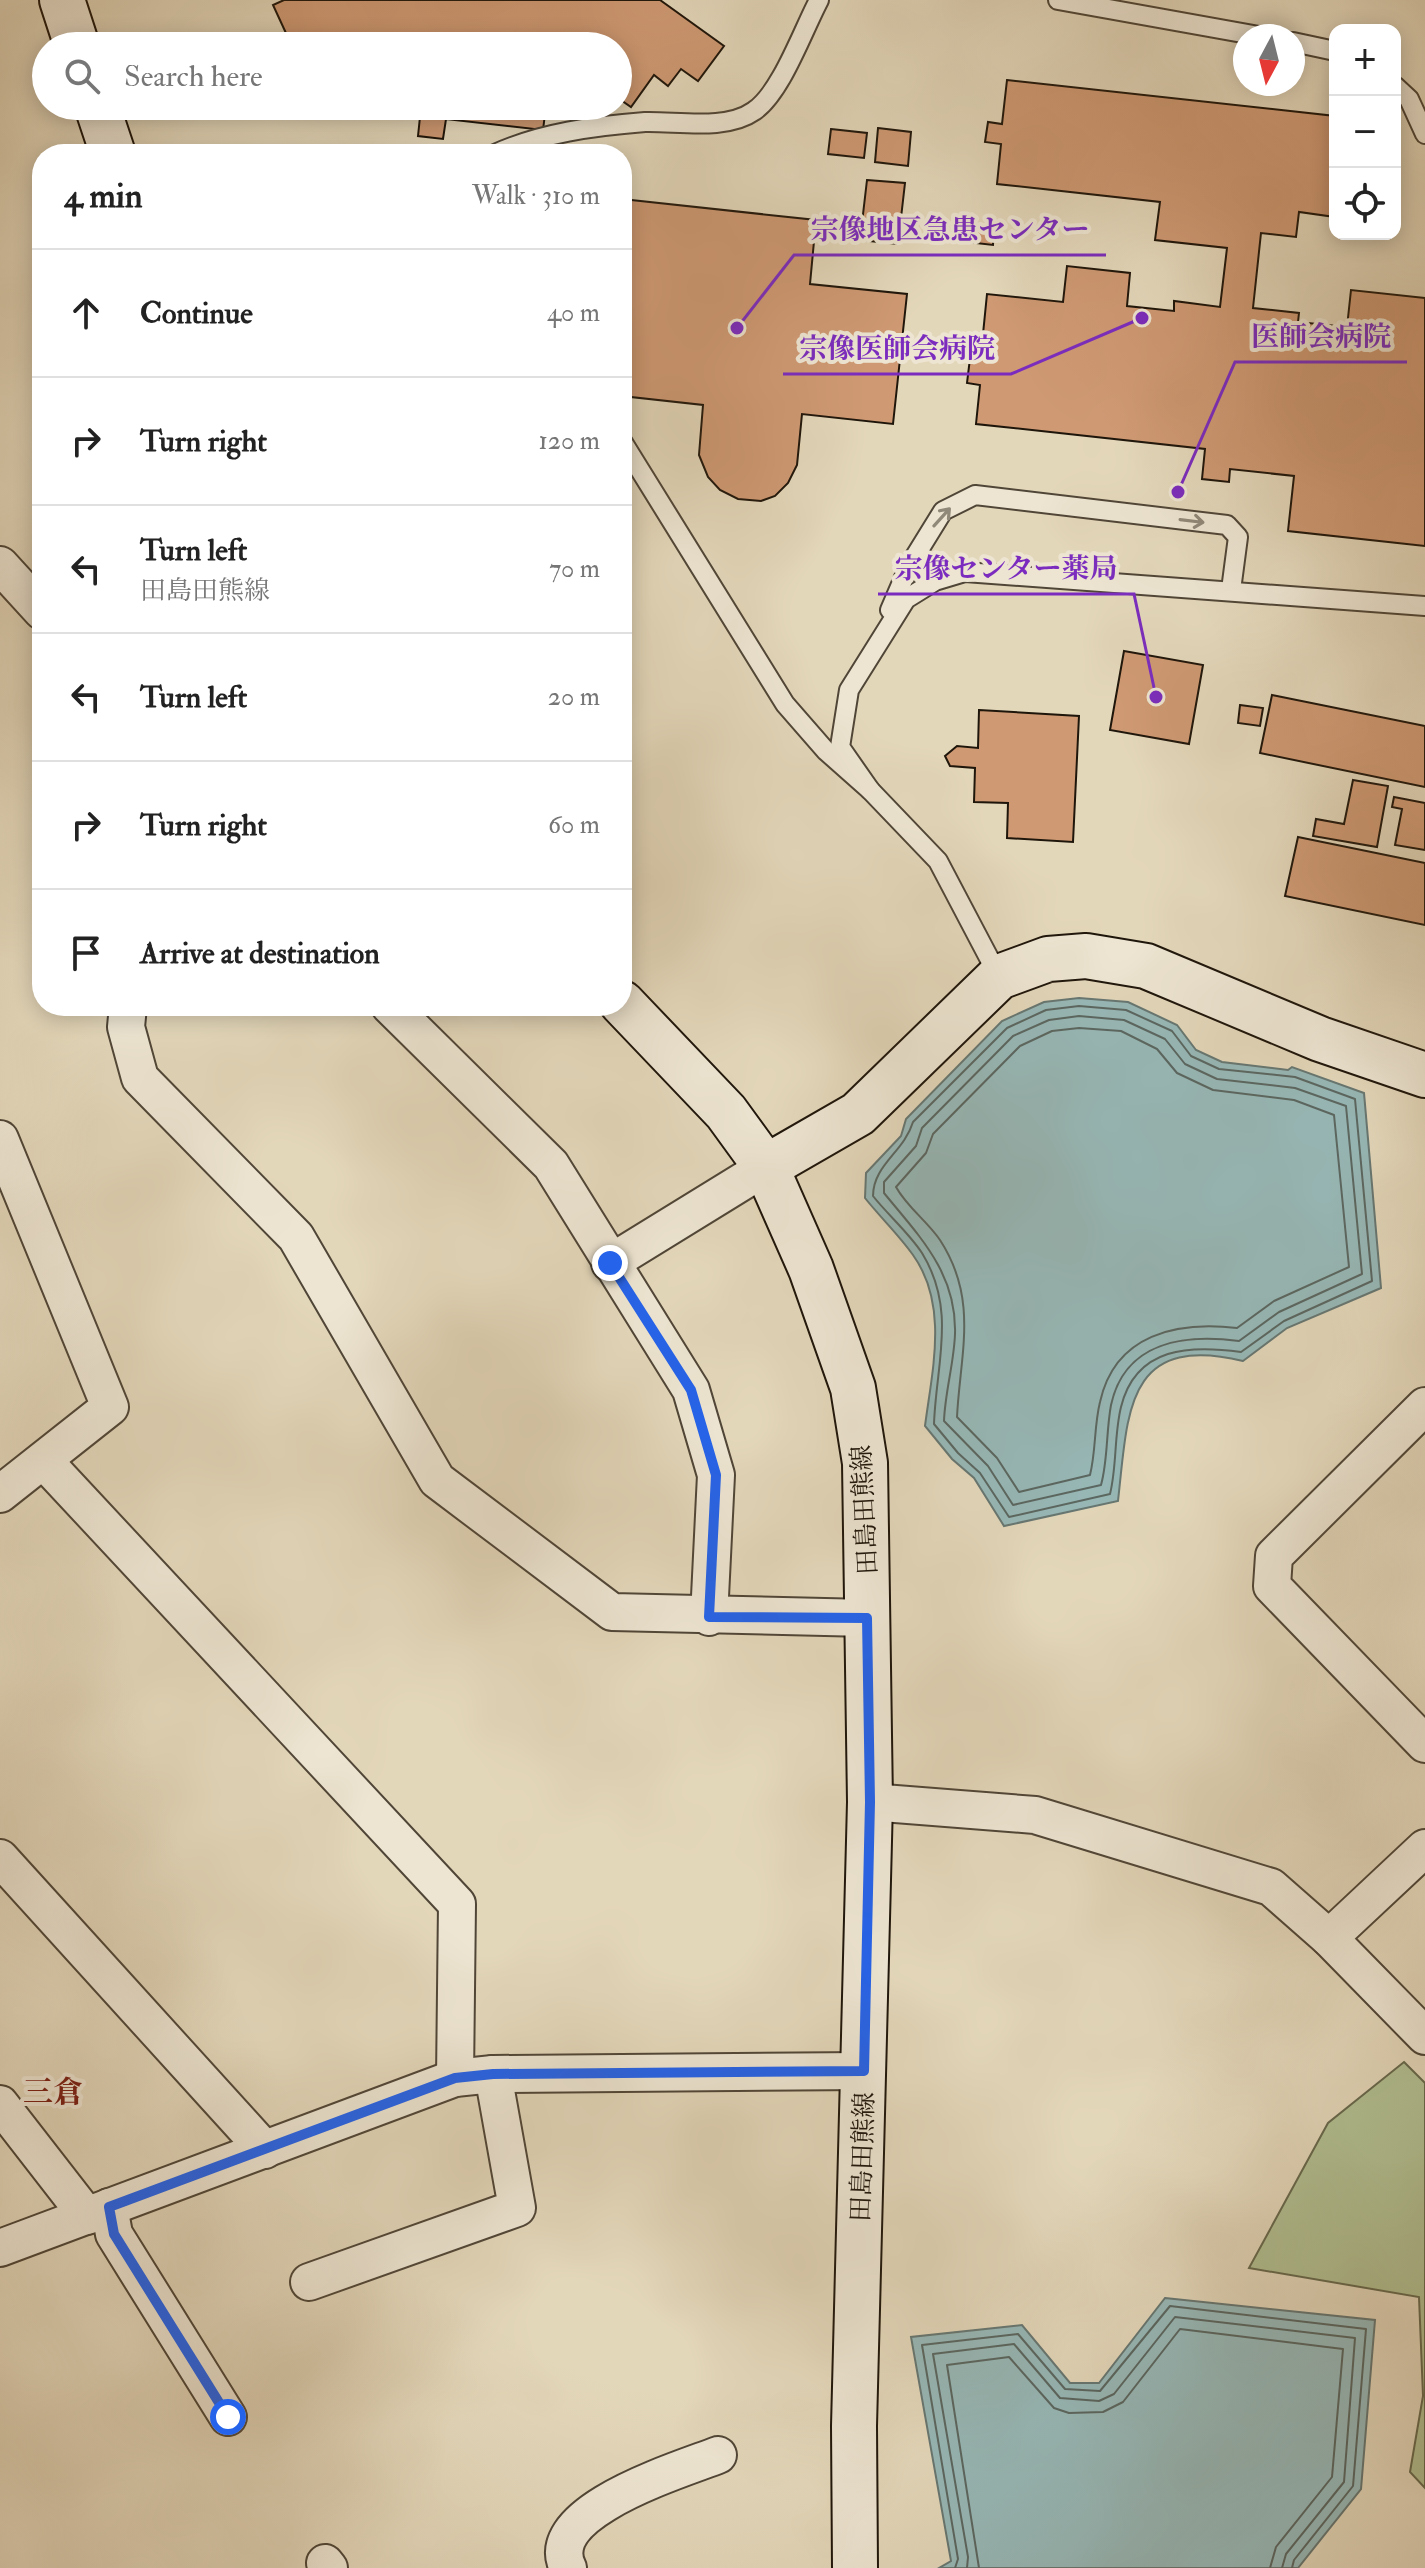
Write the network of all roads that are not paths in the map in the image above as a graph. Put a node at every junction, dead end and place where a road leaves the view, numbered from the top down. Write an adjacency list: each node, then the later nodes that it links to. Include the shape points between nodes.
1 (62, 0): 5 (main road)
2 (819, 0): 12 (lane, via 770,95 753,112 725,121 643,122)
3 (1058, 0): 4 (lane)
4 (1233, 31)
5 (72, 32)
6 (1305, 45): 7 (lane)
7 (1329, 50)
8 (1401, 92): 10 (lane)
9 (102, 120): 11 (main road)
10 (1425, 134)
11 (110, 144)
12 (518, 144)
13 (632, 457): 19 (lane, via 785,704)
14 (0, 565): 16 (street)
15 (1231, 590): 17 (lane); 18 (lane, via 965,572 935,581 906,599); 18 (lane, one-way to 15, via 909,566 943,511 975,495 1227,525 1238,537)
16 (32, 600)
17 (1425, 606)
18 (868, 660): 19 (lane, via 849,690 840,747)
19 (870, 790): 20 (lane, via 938,861)
20 (999, 977): 24 (main road, via 1048,959 1086,956 1146,966 1320,1039); 26 (main road, via 858,1114)
21 (632, 1013): 26 (main road, 田島田熊線, via 726,1112)
22 (127, 1016): 32 (street, via 140,1078 296,1237 437,1480 612,1612)
23 (400, 1016): 28 (street, via 551,1165)
24 (1425, 1075)
25 (0, 1139): 27 (street)
26 (766, 1167): 28 (street); 33 (main road, 田島田熊線, via 811,1269 853,1388 865,1463)
27 (12, 1209): 30 (street, via 110,1407)
28 (610, 1263): 32 (street, via 691,1390 716,1475)
29 (1425, 1406): 34 (street, via 1274,1556 1272,1586)
30 (44, 1461): 31 (street); 42 (street, via 457,1904)
31 (0, 1494)
32 (709, 1617): 33 (street)
33 (867, 1618): 35 (main road, 田島田熊線)
34 (1425, 1744)
35 (870, 1802): 38 (street, via 1035,1815 1271,1887); 40 (main road, 田島田熊線)
36 (1425, 1848): 38 (street)
37 (0, 1858): 44 (street)
38 (1329, 1938): 39 (street)
39 (1425, 2036)
40 (864, 2071): 41 (street); 51 (main road, 田島田熊線)
41 (493, 2074): 42 (street); 47 (street, via 517,2208)
42 (455, 2078): 44 (street)
43 (0, 2104): 45 (street)
44 (265, 2150): 45 (street)
45 (98, 2211): 46 (street); 48 (street)
46 (0, 2248)
47 (309, 2282)
48 (228, 2417)
49 (718, 2455): 50 (street, via 629,2491 581,2518 564,2541)
50 (568, 2568)
51 (855, 2568)

